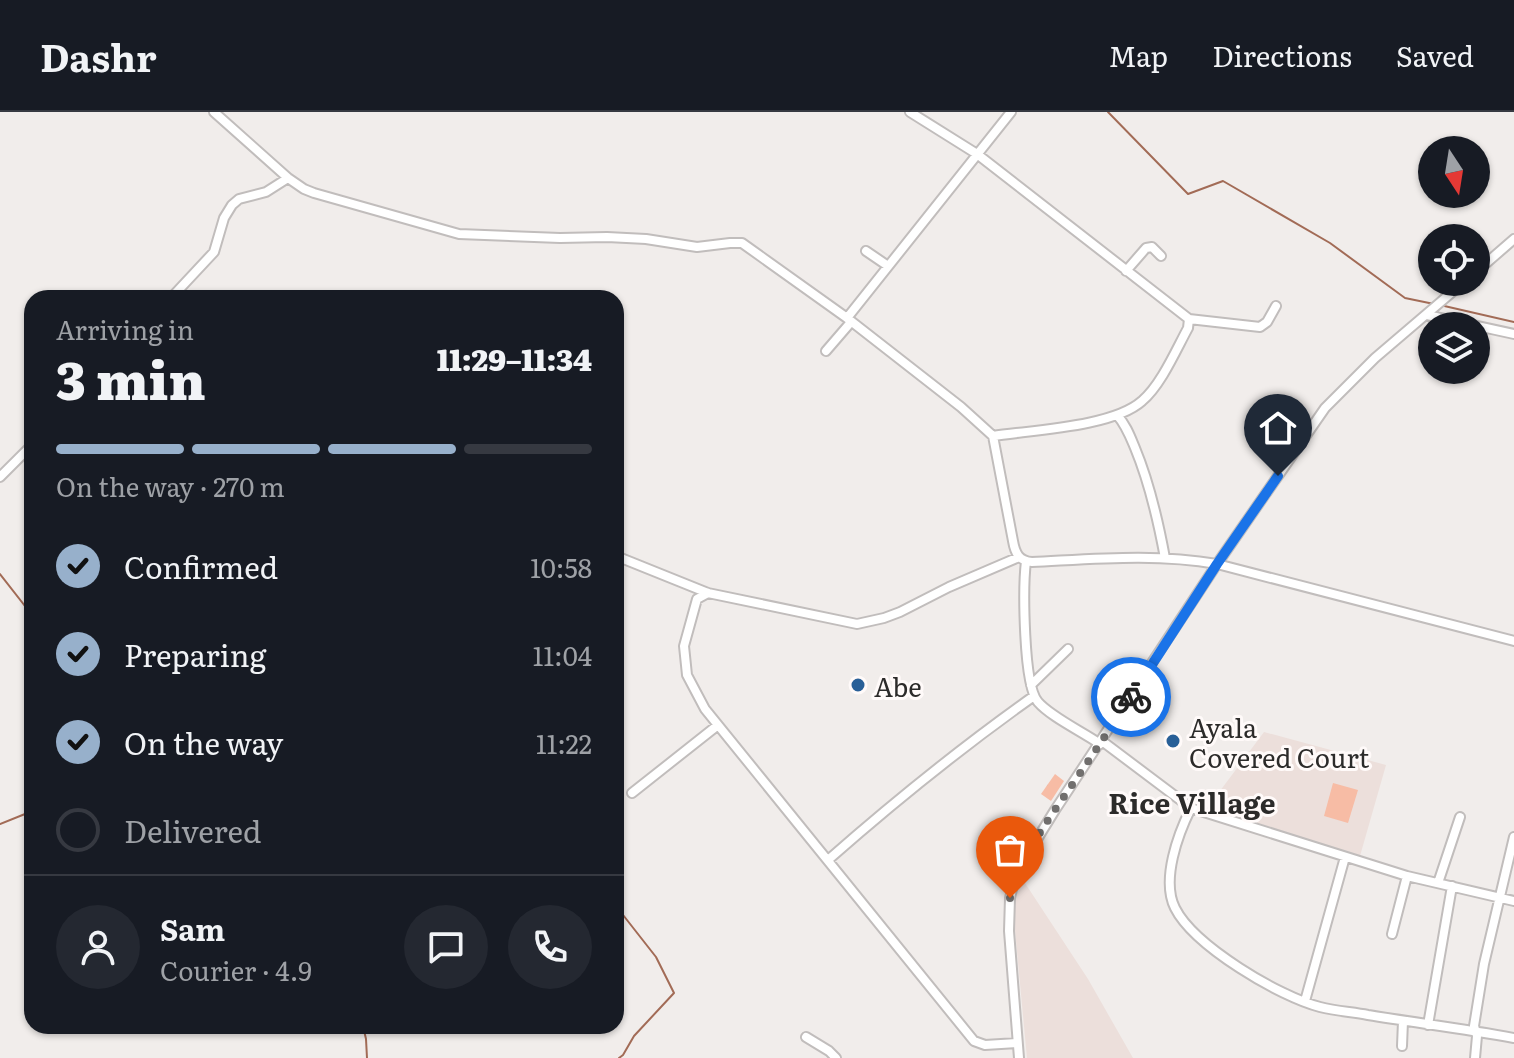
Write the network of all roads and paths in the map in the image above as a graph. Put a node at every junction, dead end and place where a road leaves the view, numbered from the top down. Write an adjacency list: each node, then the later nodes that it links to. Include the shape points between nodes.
1 (214, 112): 5 (street)
2 (910, 112): 4 (street)
3 (1011, 112): 4 (street)
4 (977, 154): 10 (street); 11 (street)
5 (288, 178): 12 (street, via 232,205 214,252); 17 (street, via 314,193 459,234 646,239 697,247 742,243)
6 (1514, 239): 9 (street)
7 (866, 251): 10 (street)
8 (1161, 256): 11 (street, via 1146,248)
9 (1490, 260)
10 (888, 266): 17 (street)
11 (1126, 271): 16 (street)
12 (178, 290)
13 (1448, 296): 15 (street)
14 (1276, 306): 16 (street, via 1260,327)
15 (1430, 312)
16 (1189, 319): 22 (street, via 1157,383 1142,402)
17 (849, 320): 21 (street); 23 (street)
18 (1418, 322): 29 (street, via 1325,408)
19 (1490, 328): 20 (street)
20 (1514, 334)
21 (826, 351)
22 (1117, 415): 23 (street); 26 (street, via 1150,489)
23 (993, 436): 28 (street, via 1013,541)
24 (24, 453): 25 (street)
25 (0, 477)
26 (1165, 558): 28 (street); 29 (street)
27 (624, 559): 30 (street)
28 (1023, 559): 30 (street, via 861,624); 33 (street)
29 (1217, 564): 31 (street); 36 (street)
30 (708, 593): 35 (street, via 697,599 684,646 687,675)
31 (1514, 641)
32 (1068, 649): 33 (street)
33 (1031, 685): 34 (street)
34 (1034, 696): 36 (street); 42 (street)
35 (718, 725): 37 (street); 42 (street)
36 (1101, 742): 38 (street); 55 (street, via 1014,881 1009,931)
37 (632, 793)
38 (1191, 808): 41 (street); 49 (street, via 1172,860 1175,908 1203,940 1237,966 1271,988)
39 (1460, 817): 44 (street)
40 (1514, 837): 46 (street)
41 (1345, 857): 43 (street); 49 (street)
42 (828, 860): 55 (street, via 974,1041)
43 (1407, 876): 44 (street); 48 (street)
44 (1438, 883): 45 (street)
45 (1452, 886): 46 (street); 51 (street)
46 (1500, 898): 47 (street); 52 (street, via 1484,964)
47 (1514, 901)
48 (1392, 934)
49 (1305, 1001): 50 (street)
50 (1403, 1021): 51 (street); 56 (street)
51 (1428, 1025): 52 (street)
52 (1476, 1031): 54 (street); 59 (street)
53 (806, 1037): 57 (street)
54 (1514, 1038)
55 (1017, 1043): 58 (street)
56 (1402, 1046)
57 (836, 1058)
58 (1019, 1058)
59 (1475, 1058)

